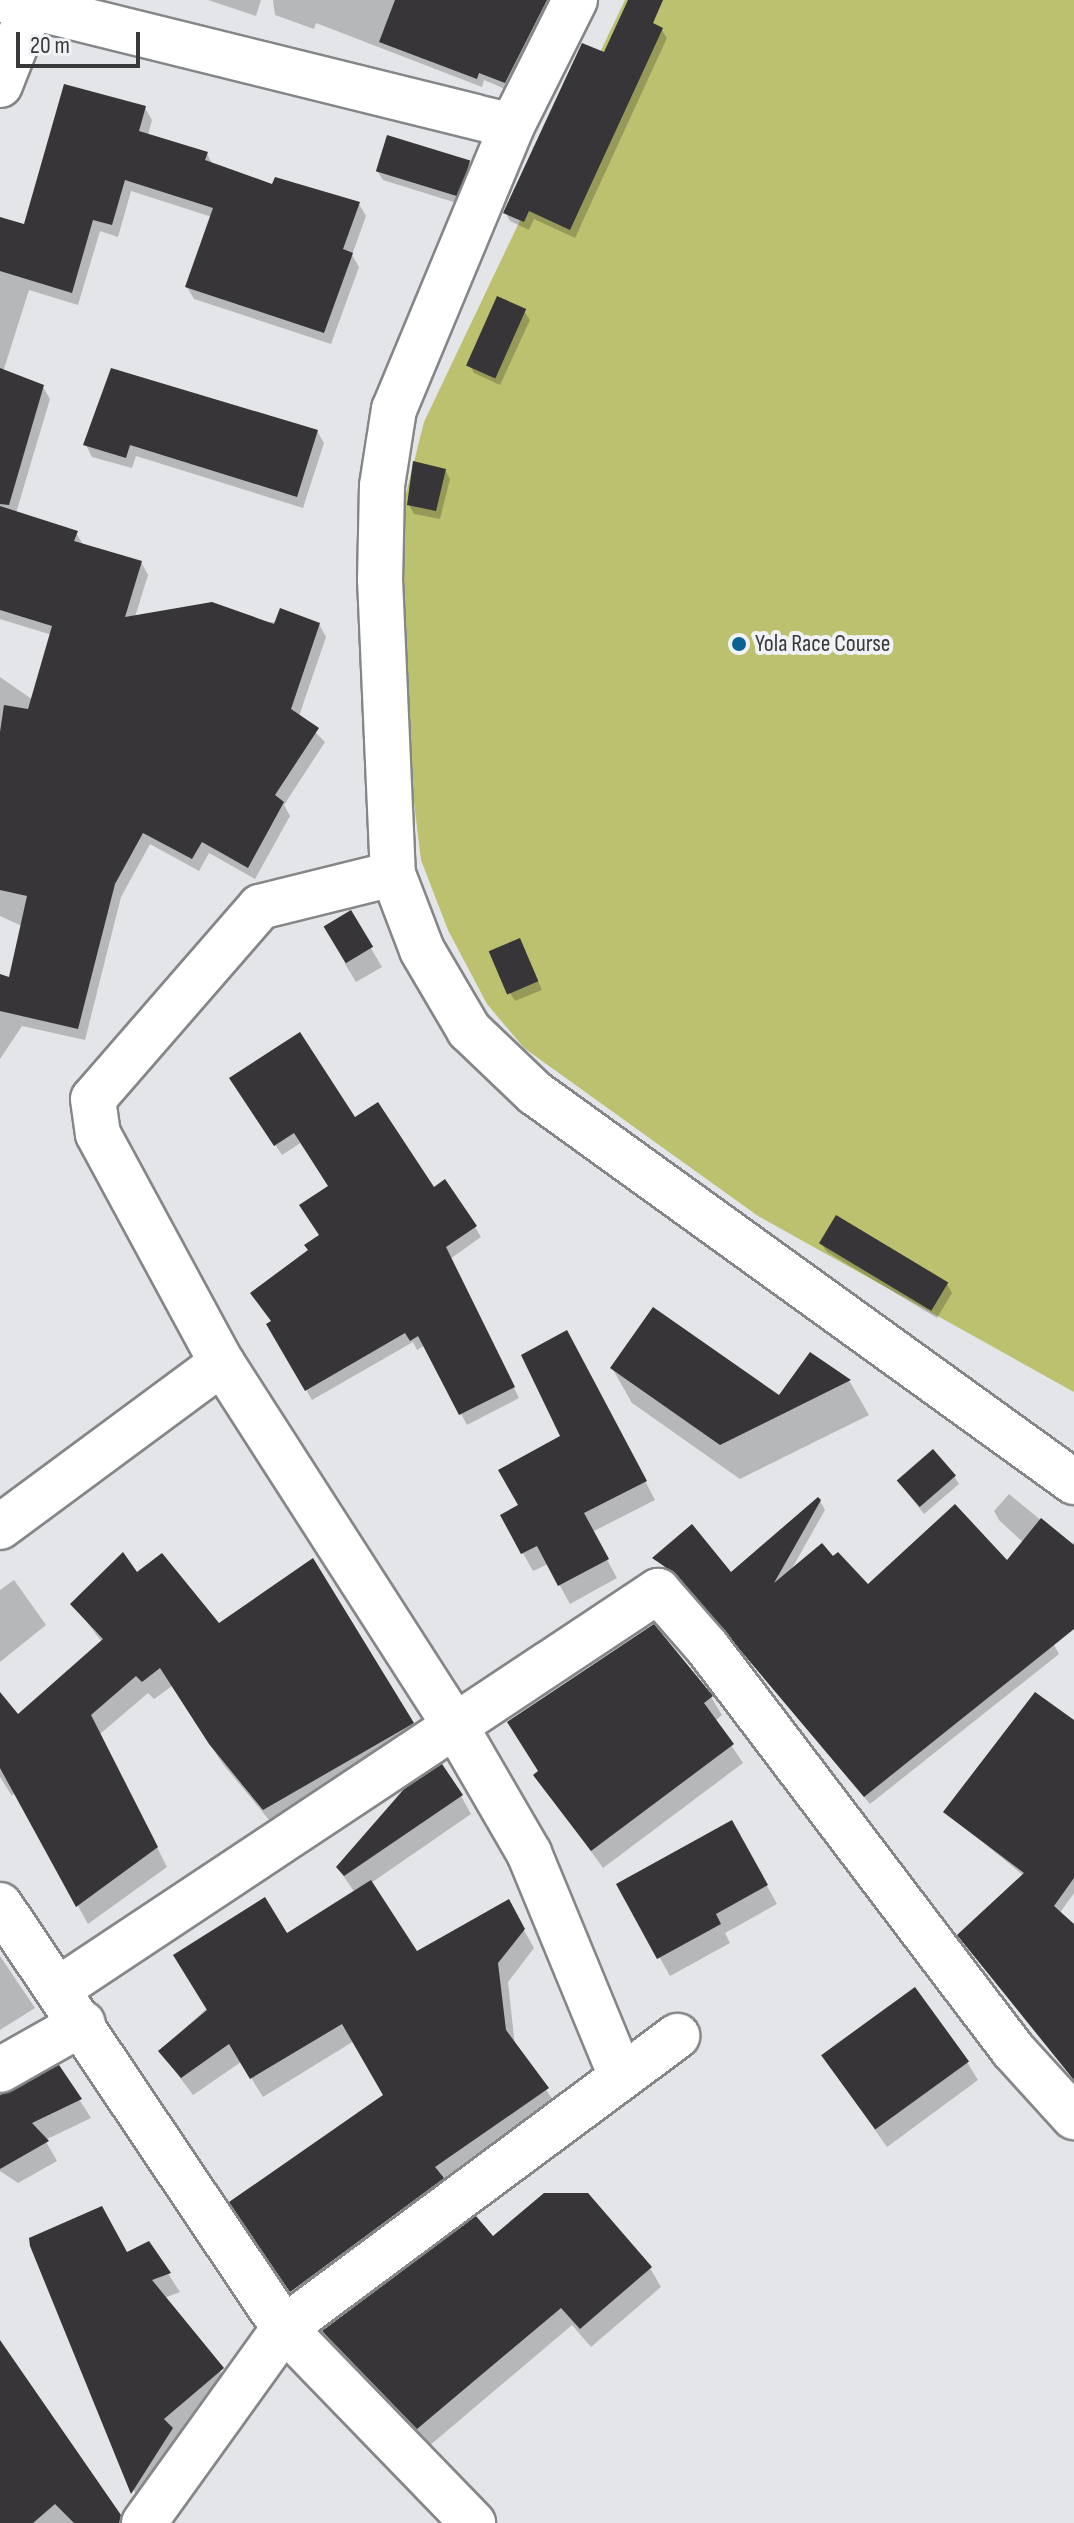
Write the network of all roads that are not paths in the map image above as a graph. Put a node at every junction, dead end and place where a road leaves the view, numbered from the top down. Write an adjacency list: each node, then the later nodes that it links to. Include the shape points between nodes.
1 (575, 0): 4 (street)
2 (32, 3): 3 (street); 4 (street)
3 (0, 85)
4 (512, 126): 5 (street, via 394,409 382,486 380,579)
5 (393, 874): 6 (street, via 260,907 93,1099 98,1134); 7 (street, via 422,950 469,1030 535,1093)
6 (222, 1363): 8 (street); 9 (street)
7 (1074, 1482)
8 (0, 1527)
9 (456, 1727): 11 (street); 14 (street, via 529,1853); 15 (street, via 658,1591 707,1647 1013,2050)
10 (0, 1905): 11 (street)
11 (72, 2005): 13 (street); 16 (street)
12 (677, 2036): 14 (street)
13 (0, 2070)
14 (621, 2076): 16 (street)
15 (1074, 2117)
16 (284, 2328): 17 (street); 18 (street)
17 (144, 2523)
18 (473, 2523)

